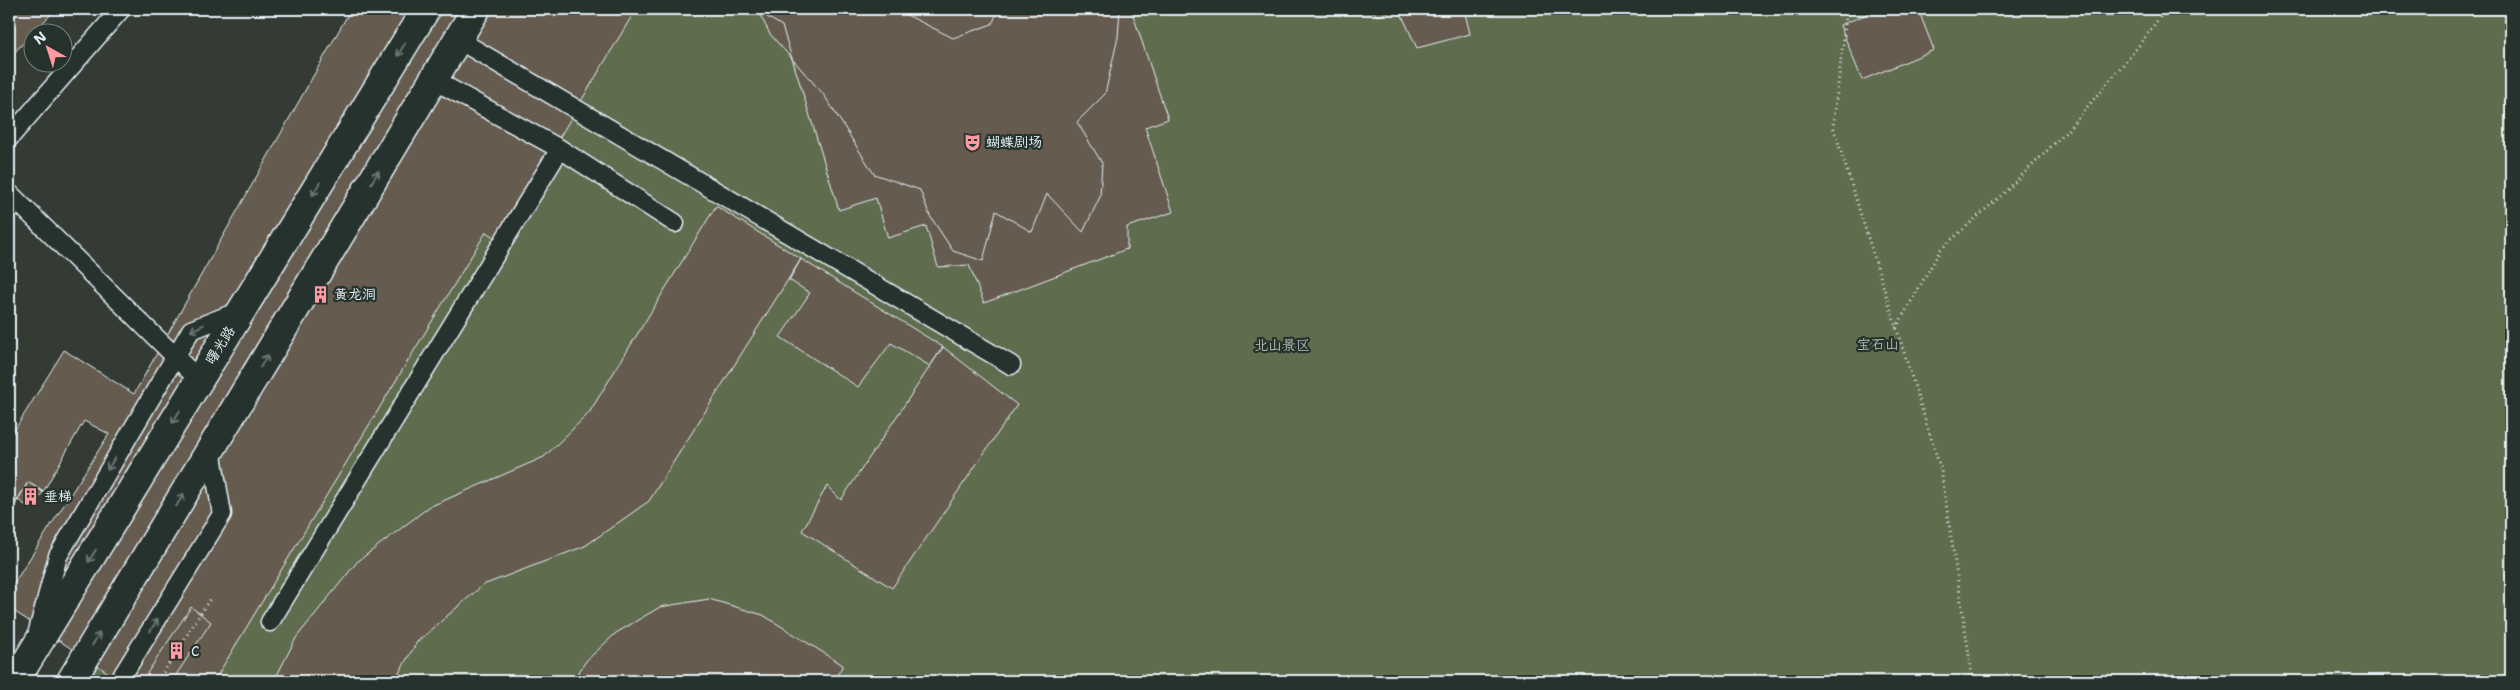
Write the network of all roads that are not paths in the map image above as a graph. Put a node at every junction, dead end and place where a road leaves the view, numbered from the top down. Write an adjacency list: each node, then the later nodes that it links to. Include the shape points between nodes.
1 (122, 9): 6 (lane)
2 (426, 9): 10 (main road, 曙光路, one-way to 10)
3 (476, 9): 4 (main road)
4 (457, 39): 5 (main road); 12 (lane)
5 (434, 80): 7 (lane); 14 (main road, one-way to 5)
6 (9, 138)
7 (560, 149): 9 (lane); 15 (lane)
8 (9, 193): 11 (lane)
9 (676, 223)
10 (242, 310): 11 (lane, one-way to 11, via 191,330); 13 (main road, 曙光路)
11 (175, 357): 13 (lane); 16 (lane, one-way to 16, via 58,556)
12 (1011, 365)
13 (199, 380): 16 (main road, 曙光路, one-way to 16)
14 (211, 450): 18 (main road, one-way to 14); 19 (lane, one-way to 14, via 222,514)
15 (270, 622)
16 (31, 654): 17 (main road, 曙光路)
17 (15, 681)
18 (71, 681)
19 (119, 681)

